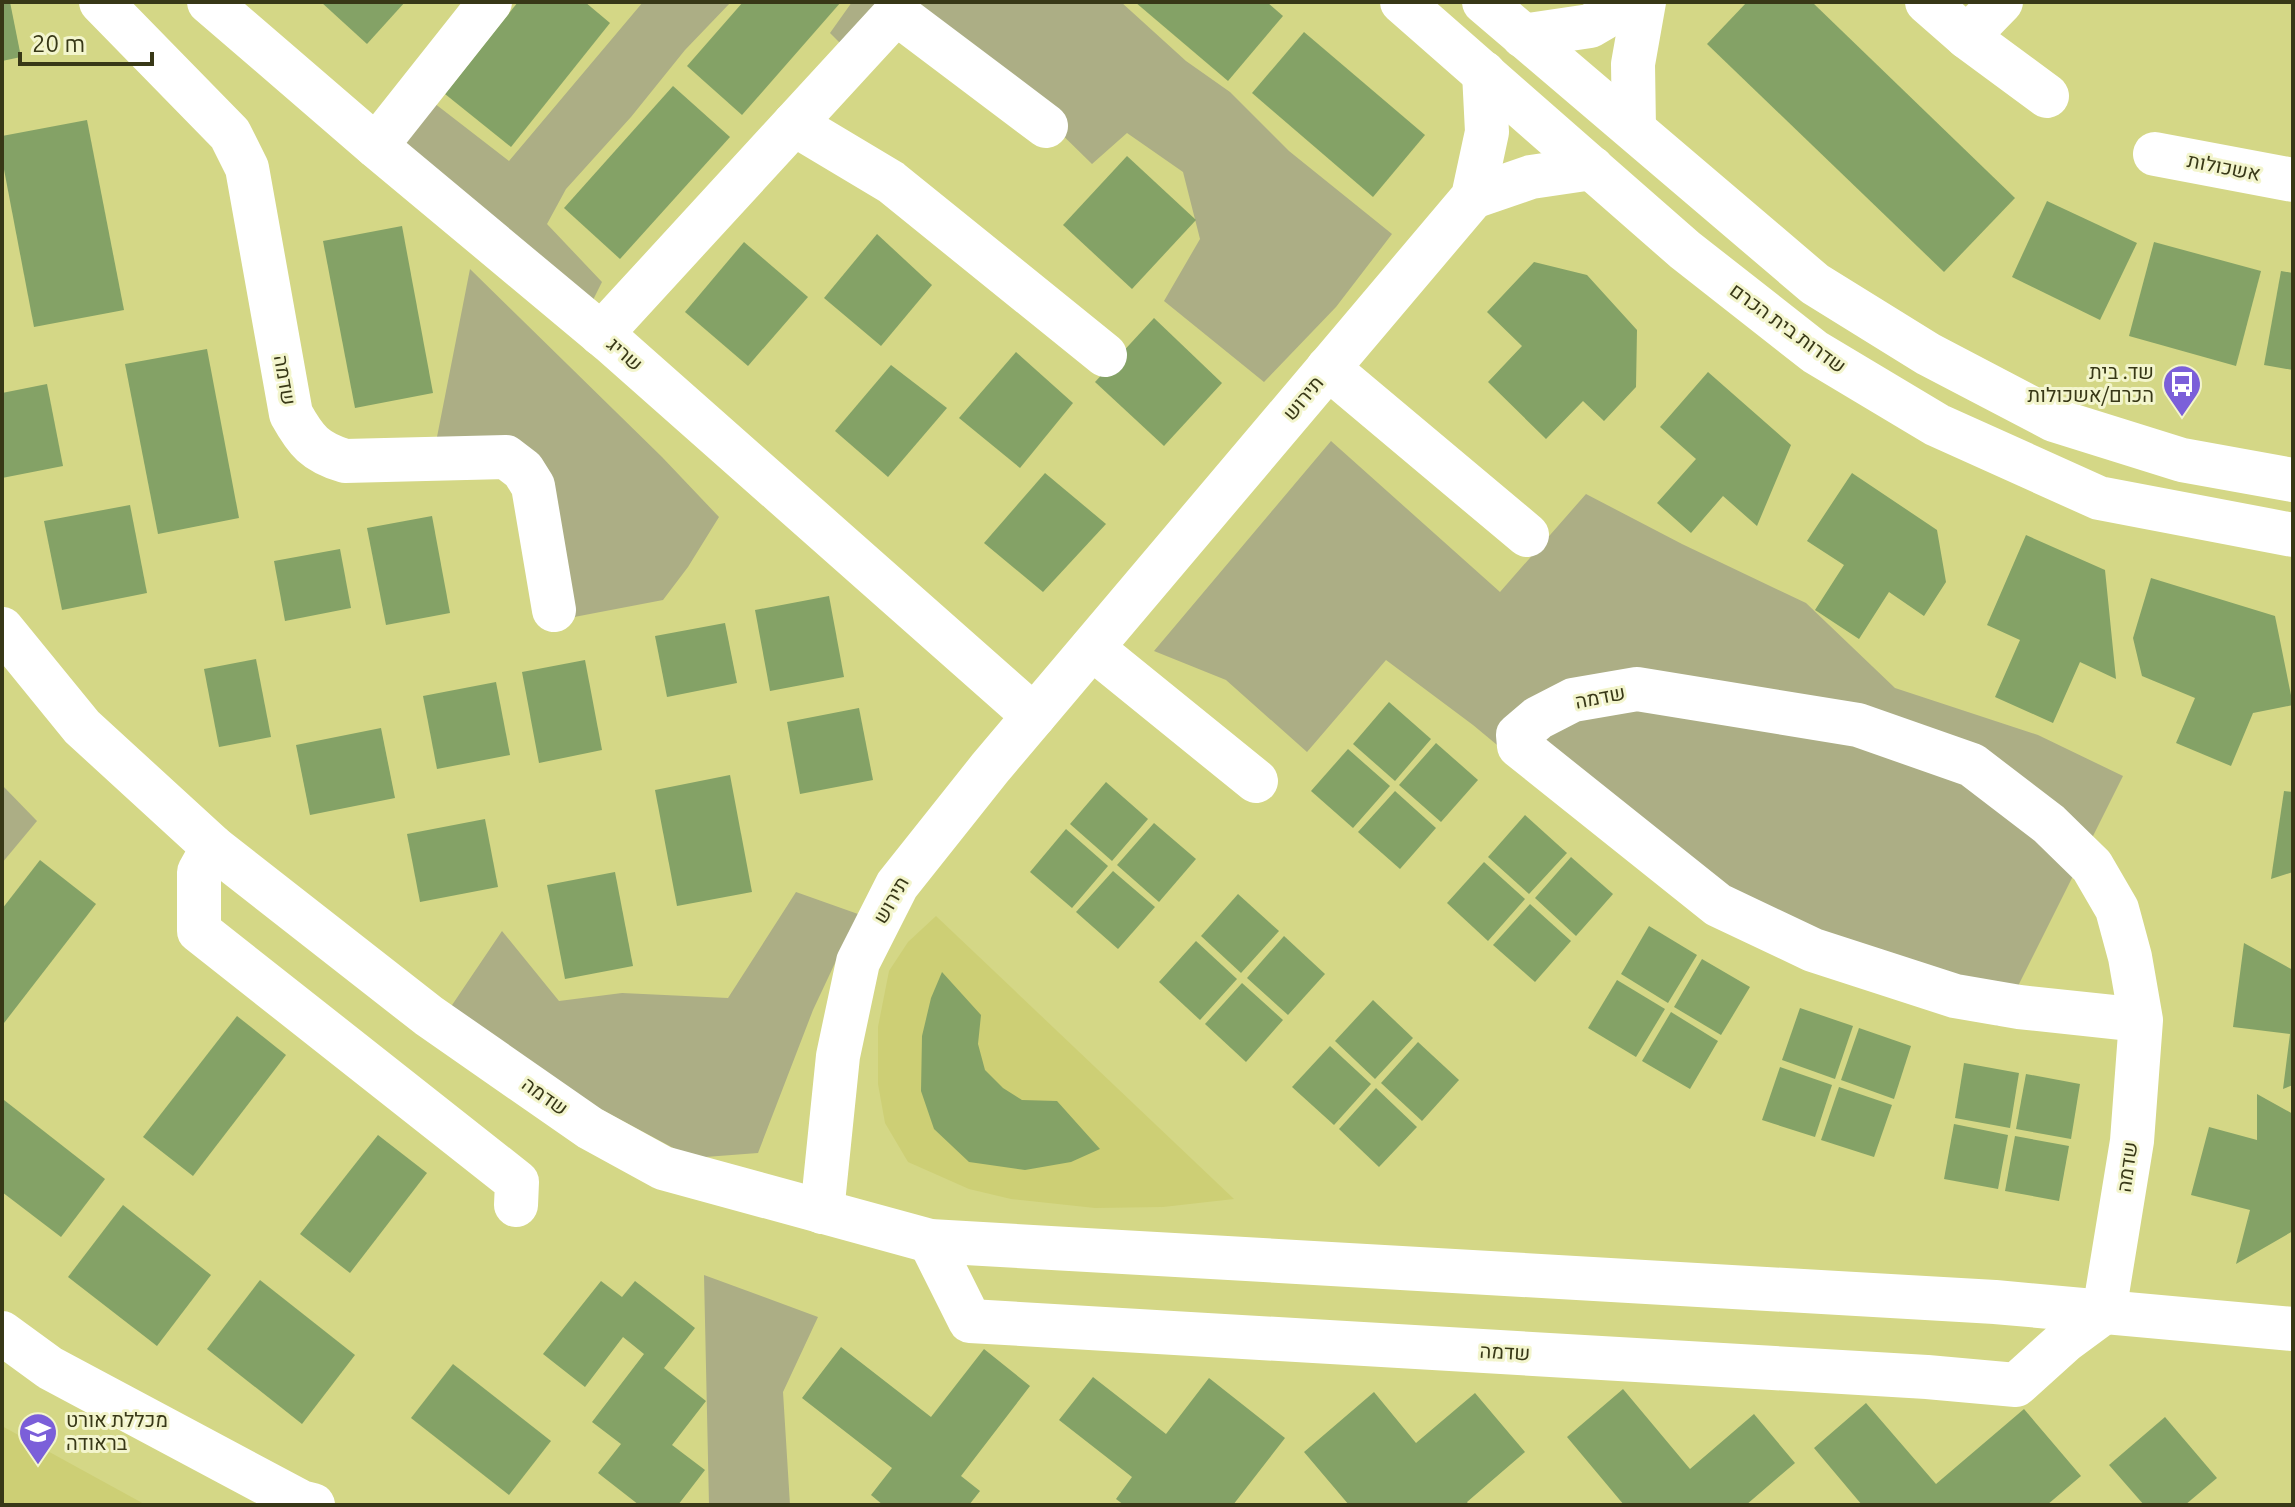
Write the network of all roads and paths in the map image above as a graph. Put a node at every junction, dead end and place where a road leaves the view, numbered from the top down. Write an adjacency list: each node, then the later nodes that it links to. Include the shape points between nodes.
1 (101, 2): 28 (street, שדמה, via 230,134 247,168 291,414 304,438 325,455 345,461 506,457 533,486)
2 (209, 2): 17 (street, שריג)
3 (490, 2): 17 (street)
4 (1402, 2): 12 (street, שדרות בית הכרם)
5 (1484, 2): 10 (street)
6 (1631, 2): 10 (street, via 1590,26)
7 (1644, 2): 16 (street, via 1633,64)
8 (1927, 2): 11 (street)
9 (2001, 2): 11 (street)
10 (1523, 36): 16 (street)
11 (1967, 37): 13 (street)
12 (1484, 73): 19 (street, שדרות בית הכרם); 21 (street, via 1487,132)
13 (2047, 96)
14 (794, 124): 15 (street, via 896,13); 22 (street); 23 (street, via 891,182)
15 (1046, 126)
16 (1634, 129): 25 (street, via 1815,284 1942,362 2054,420 2182,460)
17 (376, 146): 22 (street, שריג)
18 (2155, 154): 20 (street, אשכולות)
19 (1592, 168): 21 (street, via 1531,177); 27 (street, שדרות בית הכרם, via 1685,250 1815,352 1937,425 2099,498)
20 (2293, 180)
21 (1473, 197): 24 (street, תירוש)
22 (601, 334): 31 (street, שריג)
23 (1105, 355)
24 (1328, 368): 26 (street, תירוש); 30 (street, תירוש)
25 (2293, 480)
26 (1527, 535)
27 (2293, 535)
28 (554, 610)
29 (2, 629): 33 (street, שדמה, via 82,727)
30 (1092, 648): 31 (street, תירוש); 32 (street)
31 (1034, 716): 36 (street, תירוש, via 897,885 858,962 838,1056)
32 (1256, 781)
33 (213, 847): 35 (street, via 199,872 199,931 517,1182); 36 (street, שדמה, via 418,1008 590,1128 663,1168)
34 (2141, 1020): 34 (street, שדמה, via 2117,909 2092,866 2049,824 1972,765 1858,725 1637,689 1573,700 1518,735 1519,746 1718,905 1813,950 1955,996); 38 (street, שדמה, via 2132,1141)
35 (516, 1205)
36 (822, 1212): 37 (street, שדמה)
37 (930, 1241): 38 (street, שדמה); 38 (street, שדמה, via 970,1321 2016,1385)
38 (2104, 1312): 39 (street, שדמה)
39 (2293, 1329)
40 (2, 1333): 41 (street, via 50,1368)
41 (313, 1505)

